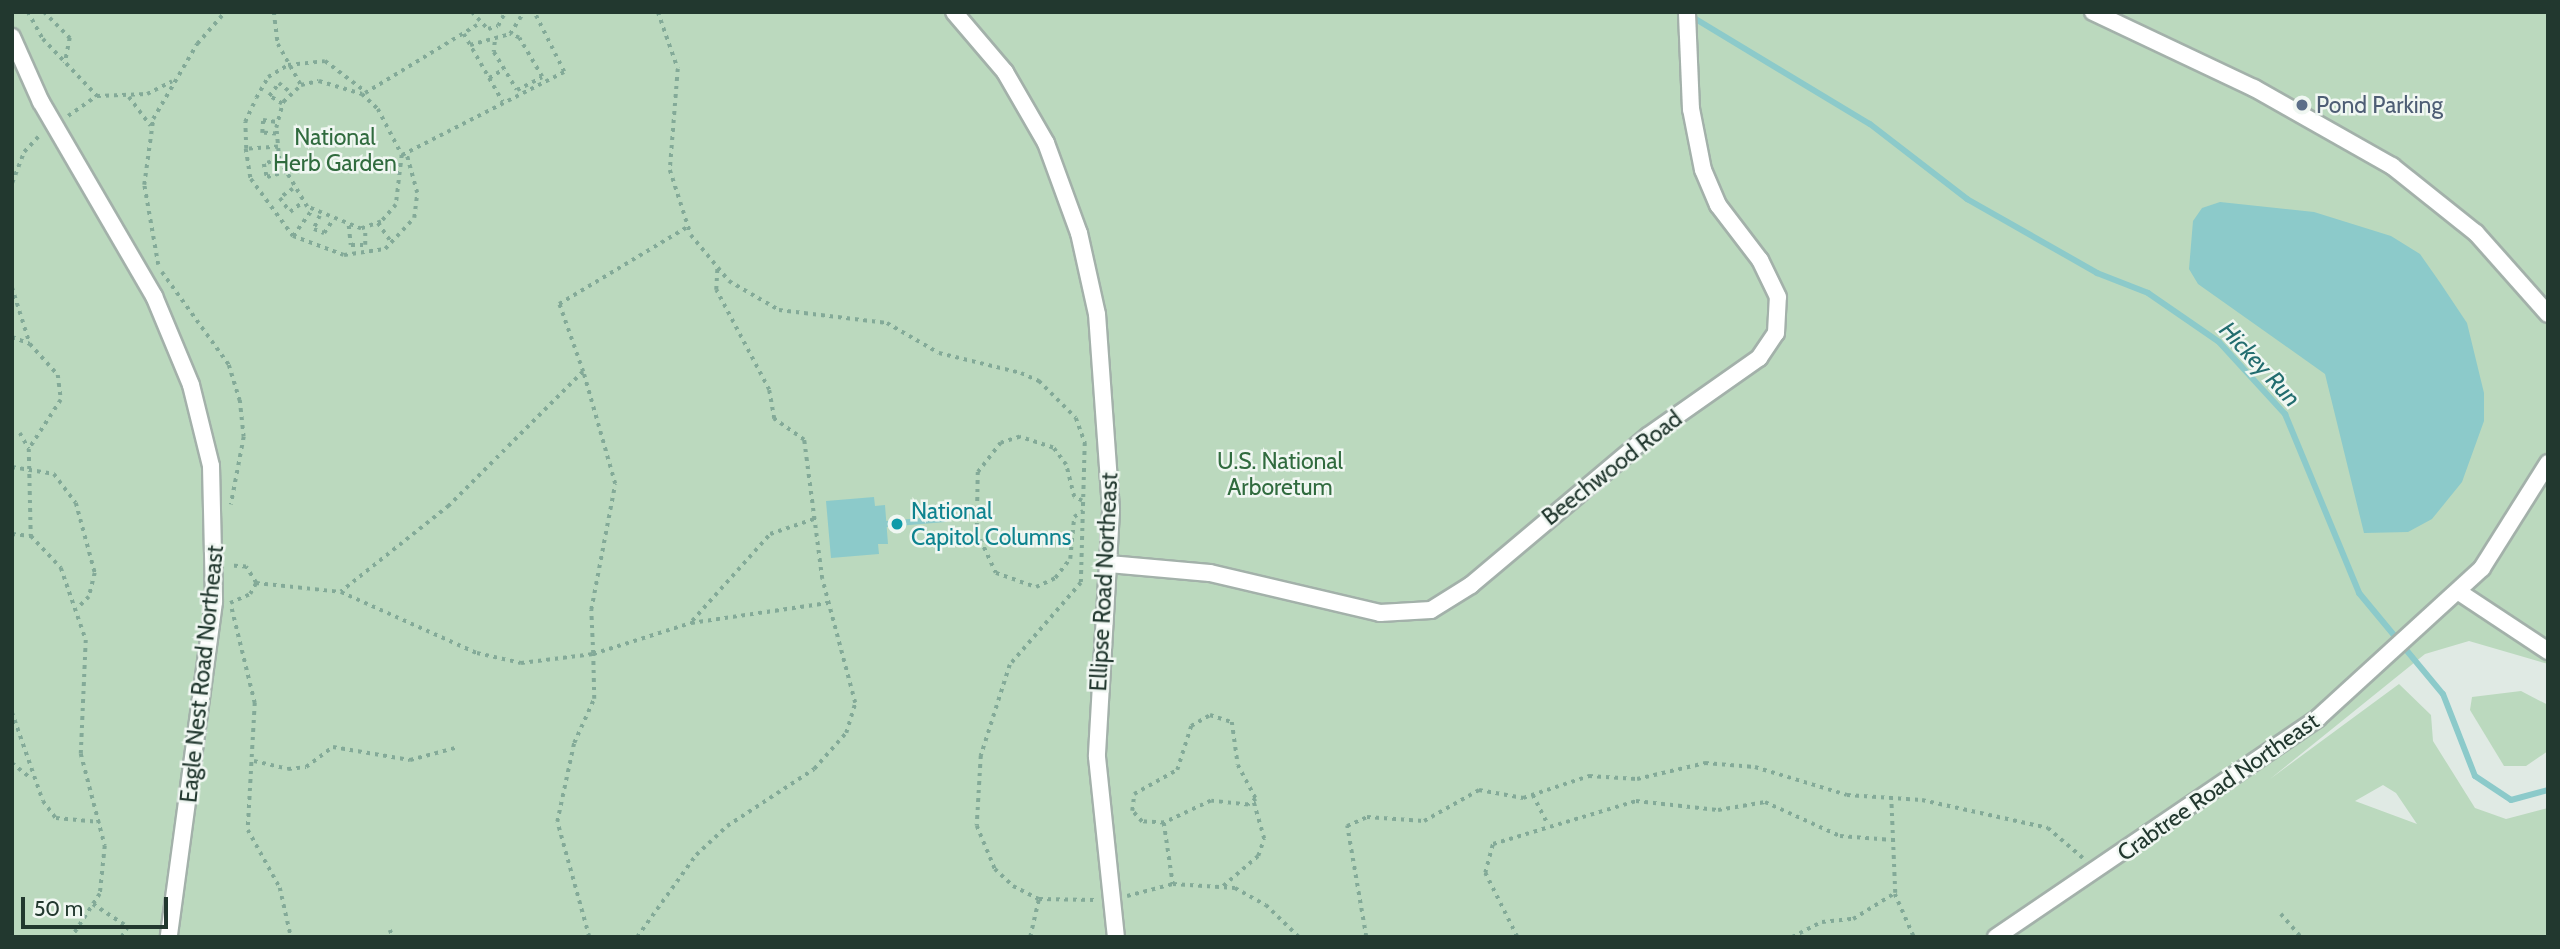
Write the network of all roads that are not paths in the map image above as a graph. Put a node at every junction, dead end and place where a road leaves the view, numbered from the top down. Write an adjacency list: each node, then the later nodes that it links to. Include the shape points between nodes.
1 (954, 12): 9 (street, Ellipse Road Northeast, via 1027,107 1079,233 1105,373)
2 (1687, 12): 9 (street, Beechwood Road, via 1692,121 1707,182 1778,297 1776,333 1751,366 1648,436 1471,584 1431,610 1380,613 1210,573)
3 (2093, 12): 7 (street, via 2254,88 2392,166 2476,233)
4 (12, 37): 6 (street, Eagle Nest Road Northeast)
5 (12, 70): 6 (street)
6 (41, 102): 12 (street, Eagle Nest Road Northeast, via 154,296 194,394 211,466 214,602)
7 (2548, 314)
8 (2548, 463): 10 (street, Crabtree Road Northeast, via 2501,542)
9 (1109, 564): 13 (street, Ellipse Road Northeast, via 1097,757)
10 (2459, 592): 11 (street); 14 (street, Crabtree Road Northeast, via 2282,748)
11 (2548, 651)
12 (169, 937)
13 (1116, 937)
14 (1996, 937)

